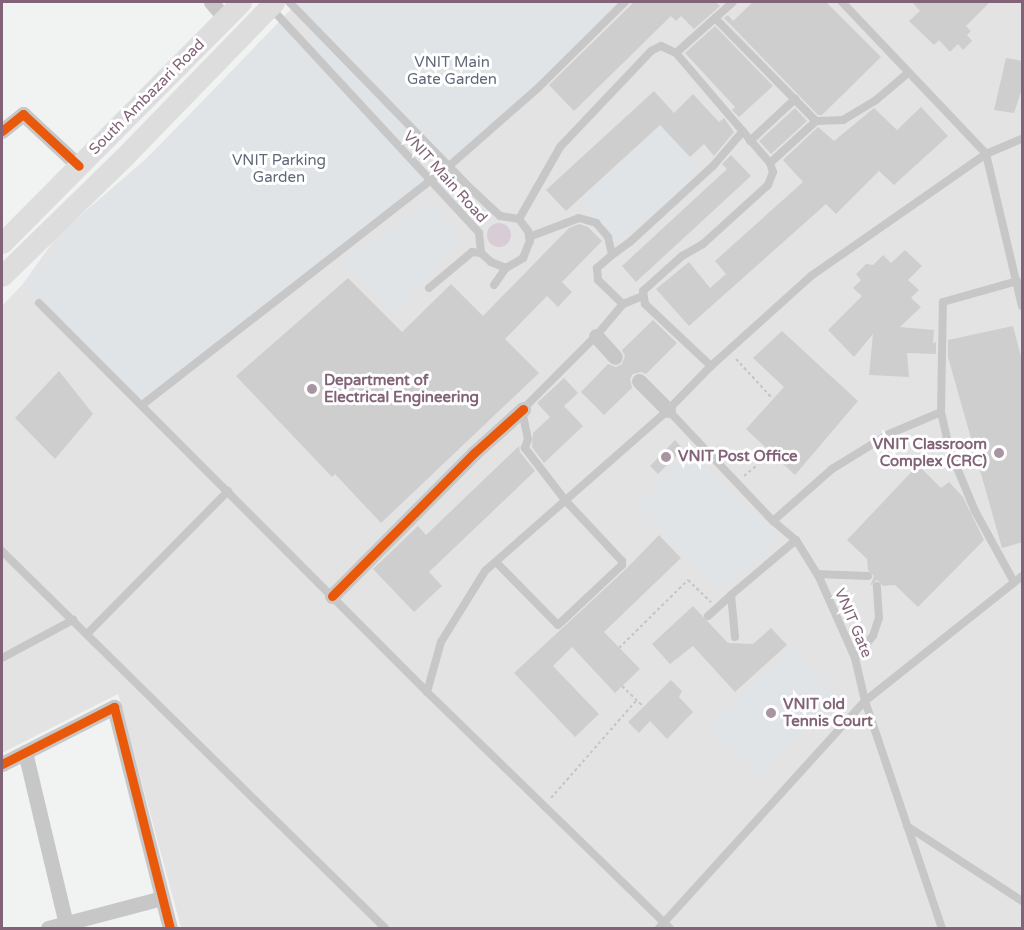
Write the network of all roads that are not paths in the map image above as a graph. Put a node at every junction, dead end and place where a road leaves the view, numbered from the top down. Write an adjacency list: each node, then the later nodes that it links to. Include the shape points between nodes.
1 (212, 2): 7 (street)
2 (241, 2): 7 (main road, South Ambazari Road)
3 (625, 2): 20 (lane, via 539,87)
4 (733, 2): 8 (lane)
5 (842, 2): 10 (lane)
6 (278, 3): 20 (lane, VNIT Main Road); 21 (lane, VNIT Main Road); 28 (main road)
7 (225, 18): 19 (main road, South Ambazari Road)
8 (715, 18): 9 (lane); 11 (lane)
9 (676, 53): 14 (lane); 22 (lane, via 661,46 651,51 578,126 560,147)
10 (908, 73): 12 (lane, via 876,100 843,120); 17 (lane)
11 (795, 99): 12 (lane); 16 (lane)
12 (816, 121): 18 (lane)
13 (2, 131): 19 (street, via 23,114)
14 (743, 131): 16 (lane); 26 (lane, via 713,166)
15 (1023, 139): 17 (lane)
16 (750, 141): 18 (lane)
17 (986, 154): 29 (lane); 38 (lane, via 811,276)
18 (770, 163): 32 (lane, via 773,172 768,185 703,244 682,256 643,291)
19 (79, 166): 24 (main road, South Ambazari Road)
20 (448, 167): 21 (lane); 22 (lane, VNIT Main Road, via 500,216)
21 (432, 180): 25 (lane, VNIT Main Road, via 479,233); 40 (lane)
22 (519, 219): 23 (lane)
23 (529, 237): 26 (lane, via 579,218 596,223 608,237); 27 (lane, via 523,258)
24 (2, 243)
25 (481, 253): 27 (lane, via 490,262); 31 (lane, via 472,252)
26 (612, 255): 34 (lane, via 597,268 598,280)
27 (506, 268): 30 (lane)
28 (2, 276)
29 (1017, 281): 35 (lane); 43 (lane, via 943,302)
30 (494, 285)
31 (429, 288)
32 (643, 296): 34 (lane); 38 (lane, via 645,304)
33 (39, 303): 40 (lane)
34 (623, 303): 36 (lane)
35 (1023, 306)
36 (596, 336): 37 (street); 41 (lane)
37 (615, 357)
38 (711, 366): 42 (lane)
39 (639, 381): 42 (street)
40 (142, 405): 44 (lane)
41 (524, 409): 45 (lane, via 528,439 525,448); 56 (street, via 474,453)
42 (668, 410): 45 (lane); 46 (lane, VNIT Gate)
43 (941, 412): 46 (lane, via 889,434 832,469); 53 (lane, via 950,451 975,511)
44 (228, 491): 56 (lane); 59 (lane)
45 (566, 500): 49 (lane); 49 (lane, via 622,561 622,566 562,624 558,625)
46 (773, 521): 47 (lane, VNIT Gate)
47 (796, 540): 50 (lane, VNIT Gate); 55 (lane)
48 (2, 551): 58 (lane)
49 (496, 562): 63 (lane, via 485,571 441,642)
50 (817, 574): 51 (lane); 62 (lane, VNIT Gate)
51 (868, 576)
52 (1023, 576): 53 (lane)
53 (1014, 582): 64 (lane)
54 (876, 586): 62 (lane, via 879,618 873,636)
55 (731, 595): 57 (lane); 60 (lane)
56 (332, 596): 63 (lane)
57 (708, 616)
58 (73, 620): 59 (lane); 61 (lane)
59 (87, 634): 74 (lane)
60 (735, 637)
61 (2, 658)
62 (855, 658): 64 (lane, VNIT Gate)
63 (427, 692): 71 (lane)
64 (865, 700): 67 (lane, VNIT Gate); 71 (lane)
65 (25, 752): 66 (street); 68 (street, via 114,707); 70 (street)
66 (2, 764)
67 (907, 826): 69 (lane); 75 (lane, VNIT Gate)
68 (162, 897): 70 (street); 73 (street)
69 (1023, 901)
70 (66, 926): 72 (street)
71 (664, 927)
72 (48, 928)
73 (170, 928)
74 (385, 928)
75 (942, 928)

